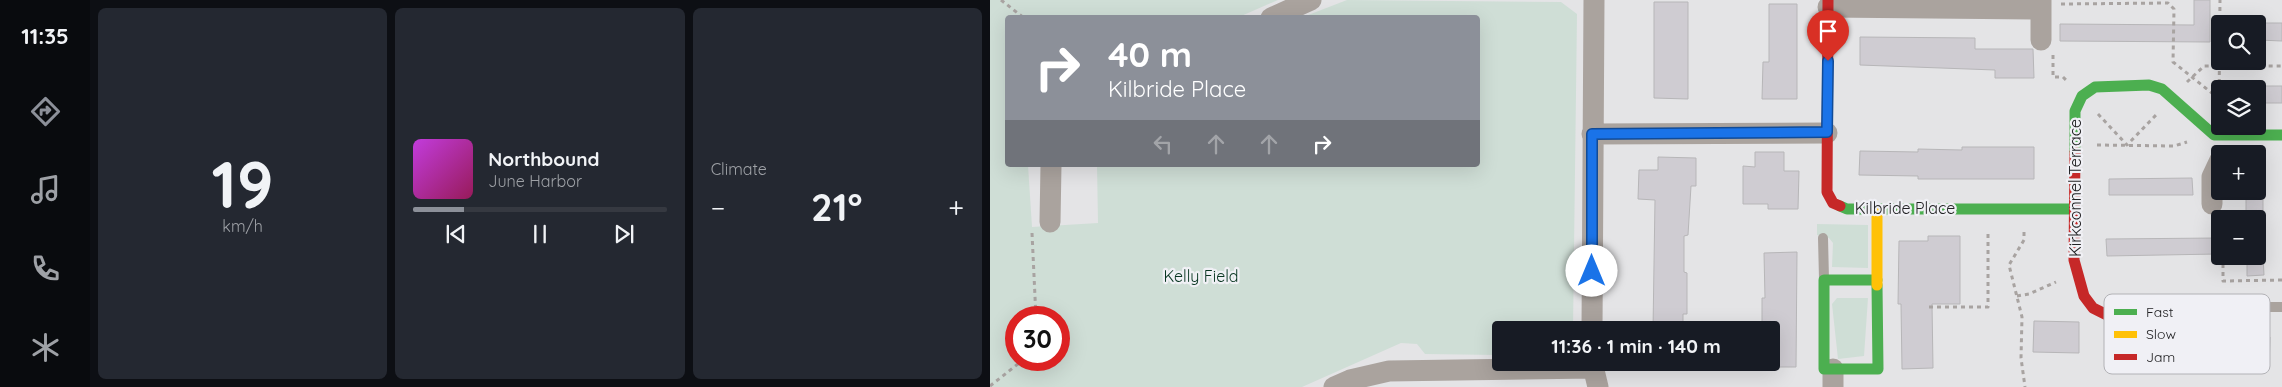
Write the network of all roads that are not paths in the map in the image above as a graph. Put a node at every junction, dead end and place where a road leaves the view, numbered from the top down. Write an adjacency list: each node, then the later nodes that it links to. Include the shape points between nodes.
1 (1312, 0): 5 (street)
2 (1594, 0): 8 (street)
3 (1828, 4): 4 (street); 7 (street)
4 (2041, 4): 6 (street)
5 (1278, 15)
6 (2041, 40)
7 (1827, 132): 8 (street); 15 (street, Kilbride Place, via 1827,192 1833,203 1847,208)
8 (1592, 134): 21 (street)
9 (2282, 135): 10 (street, Kirkconnel Terrace)
10 (2227, 145): 14 (street, Kirkconnel Terrace, via 2162,89 2150,85 2095,87 2082,96 2075,111)
11 (1051, 167): 16 (street)
12 (2212, 200): 13 (street)
13 (2212, 204)
14 (2074, 208): 15 (street, Kilbride Place); 20 (street, Kirkconnel Terrace, via 2077,272 2084,296)
15 (1877, 209): 19 (street)
16 (1050, 222)
17 (1824, 238): 18 (lane)
18 (1824, 280): 19 (street); 23 (street, via 1824,369)
19 (1877, 280): 23 (street, via 1878,369)
20 (2104, 313)
21 (1592, 321)
22 (1594, 372): 24 (street)
23 (1833, 378)
24 (1390, 379): 25 (street, via 1350,380)
25 (1334, 387)

